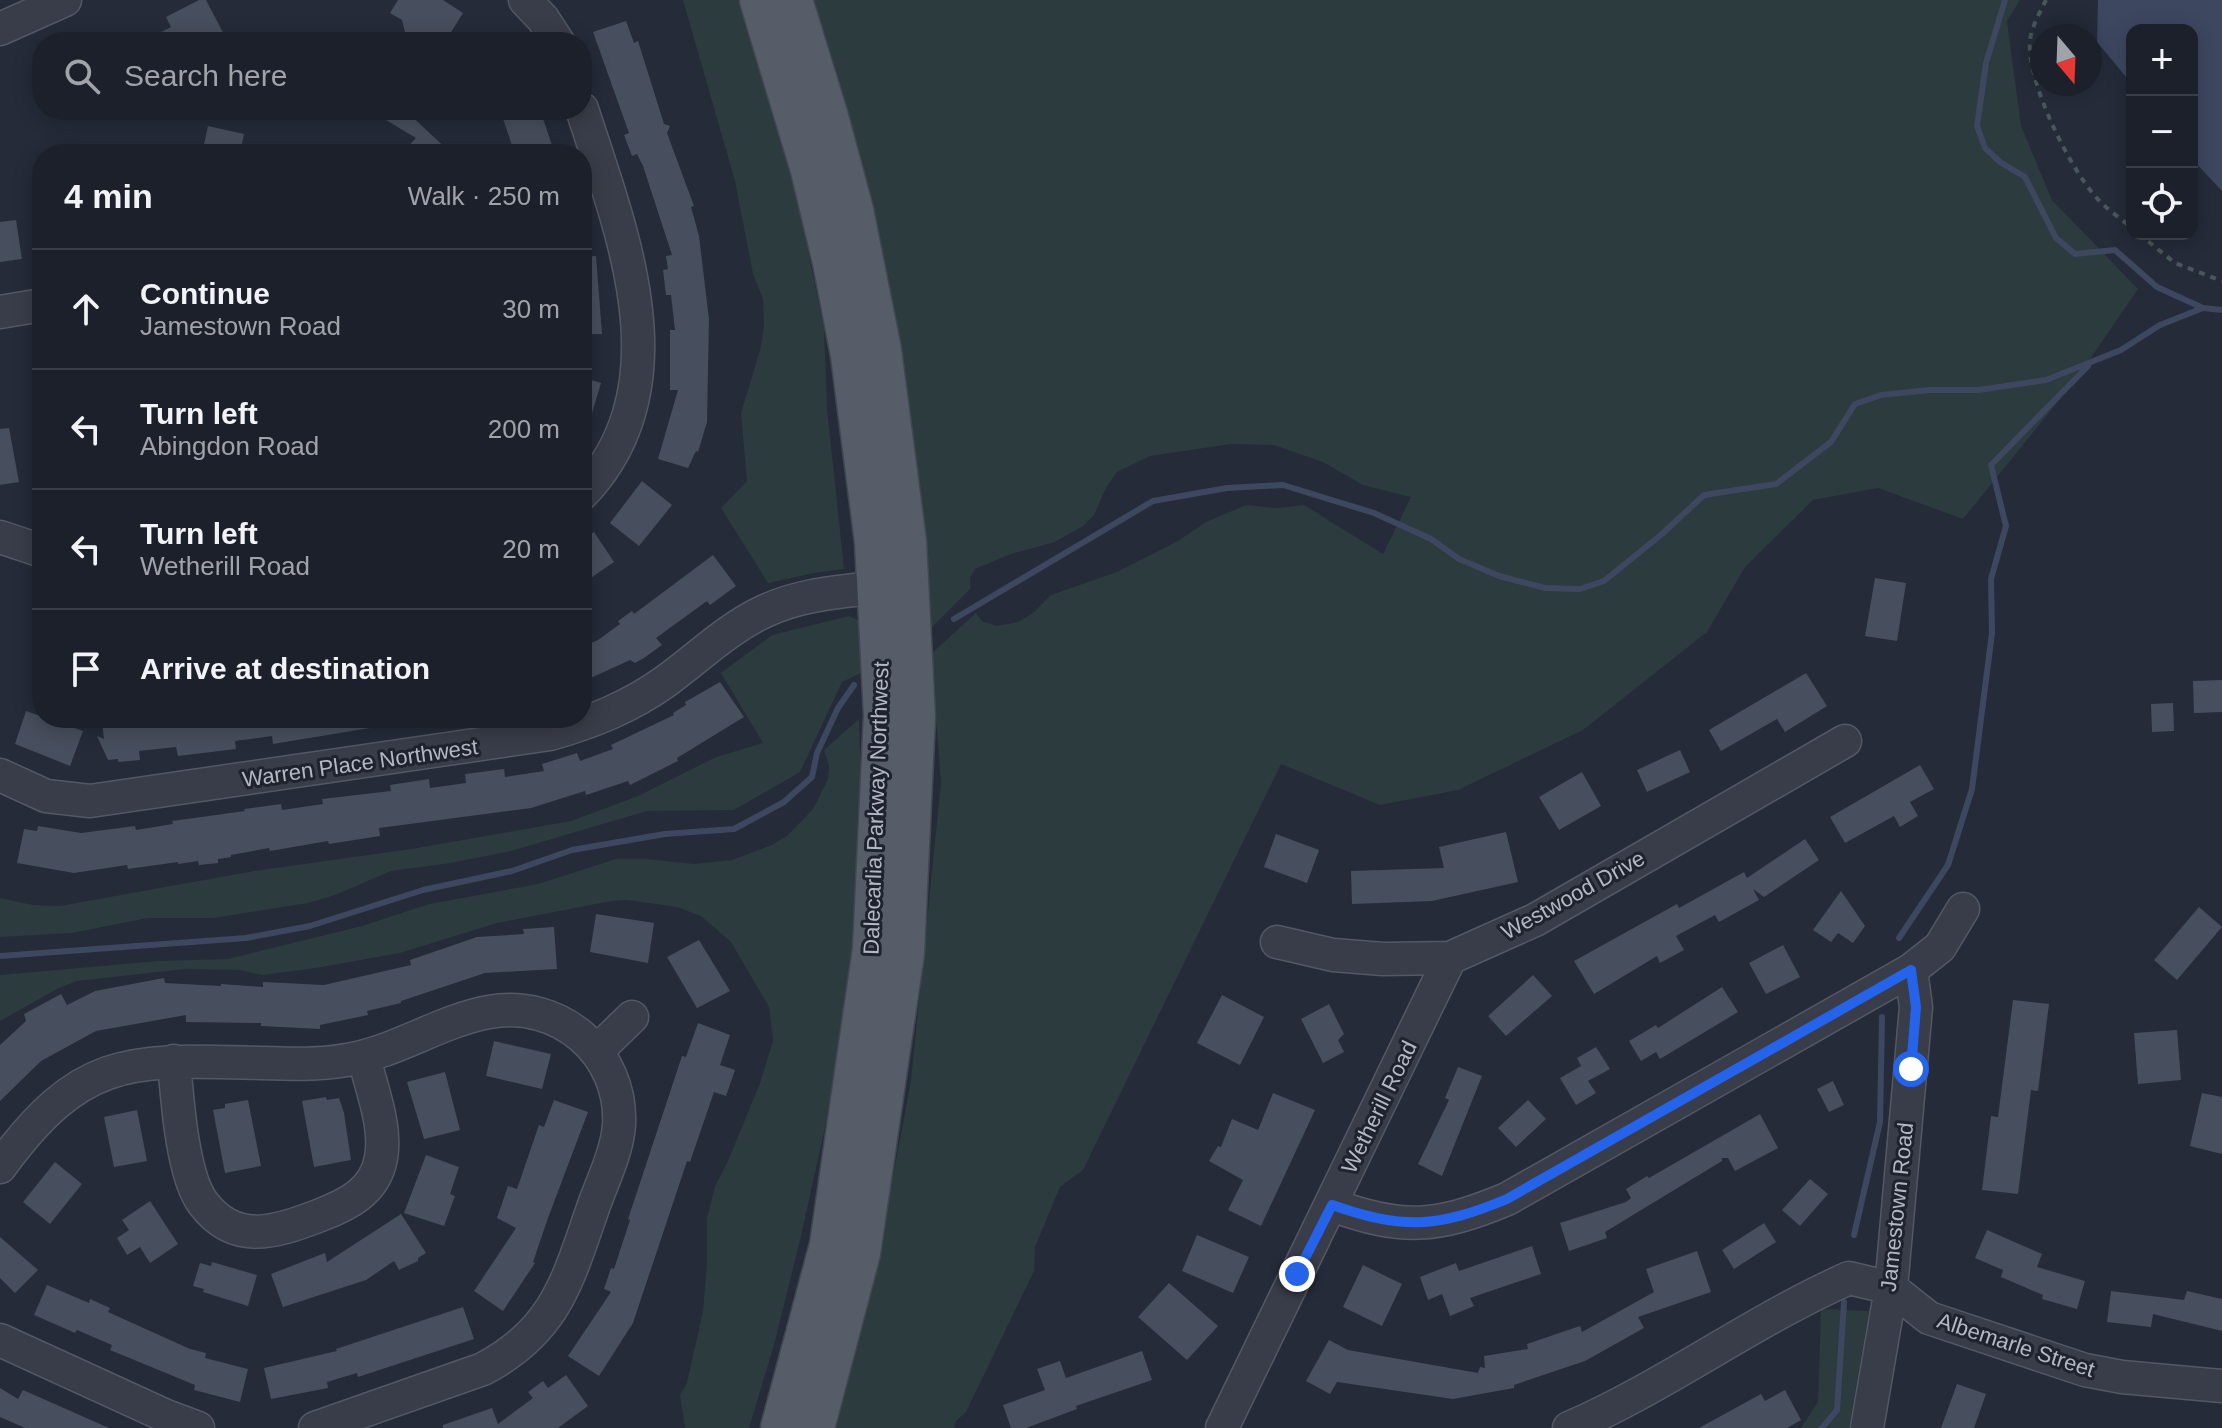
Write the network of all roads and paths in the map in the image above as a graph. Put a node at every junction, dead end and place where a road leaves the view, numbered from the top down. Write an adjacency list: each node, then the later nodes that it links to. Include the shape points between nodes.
1 (65, 0): 6 (street)
2 (525, 0): 7 (street)
3 (760, 0): 17 (main road, Dalecarlia Parkway Northwest, via 811,170 838,285 862,425)
4 (792, 0): 39 (main road, Dalecarlia Parkway Northwest, via 850,198 881,350 906,541 915,717 904,953 860,1253)
5 (2046, 0): 9 (path, via 2030,39 2032,71 2044,106 2094,195)
6 (0, 29)
7 (551, 32)
8 (586, 120): 14 (street, via 626,245 637,332 628,419)
9 (2126, 223)
10 (2146, 240): 11 (path, via 2175,263)
11 (2222, 281)
12 (32, 307): 13 (street)
13 (0, 312)
14 (592, 481)
15 (0, 537): 16 (street)
16 (32, 548)
17 (878, 587): 18 (street, Warren Place Northwest, via 809,596 765,611 734,627 626,707); 38 (main road, Dalecarlia Parkway Northwest, via 884,715 873,949 830,1245)
18 (592, 721)
19 (570, 728): 21 (street, Warren Place Northwest, via 90,801 46,796)
20 (1845, 741): 24 (street, Westwood Drive, via 1535,920)
21 (0, 775)
22 (1963, 909): 25 (street, via 1940,947)
23 (1277, 942): 24 (street, Westwood Drive, via 1333,955)
24 (1450, 958): 31 (street, Wetherill Road)
25 (1911, 970): 31 (street, via 1507,1199 1467,1216 1418,1224 1370,1219); 32 (street, Jamestown Road, via 1916,1007)
26 (632, 1017): 27 (street)
27 (597, 1051): 28 (street, via 559,1021 507,1010 475,1016); 37 (street, via 616,1088 616,1143 566,1284 545,1319 517,1348 483,1369)
28 (364, 1057): 29 (street, via 312,1065); 29 (street, via 382,1139 371,1183 343,1207 264,1233 230,1226 197,1194)
29 (174, 1061): 30 (street, via 135,1064 81,1085 40,1117)
30 (0, 1167)
31 (1332, 1205): 35 (street, Wetherill Road)
32 (1891, 1288): 34 (street, Albemarle Street, via 1929,1318 2085,1370); 40 (street, Albemarle Street, via 1849,1278); 41 (street, Jamestown Road)
33 (0, 1340): 36 (street)
34 (2222, 1386)
35 (1222, 1427)
36 (198, 1428)
37 (315, 1428)
38 (781, 1428)
39 (814, 1428)
40 (1569, 1428)
41 (1867, 1428)

